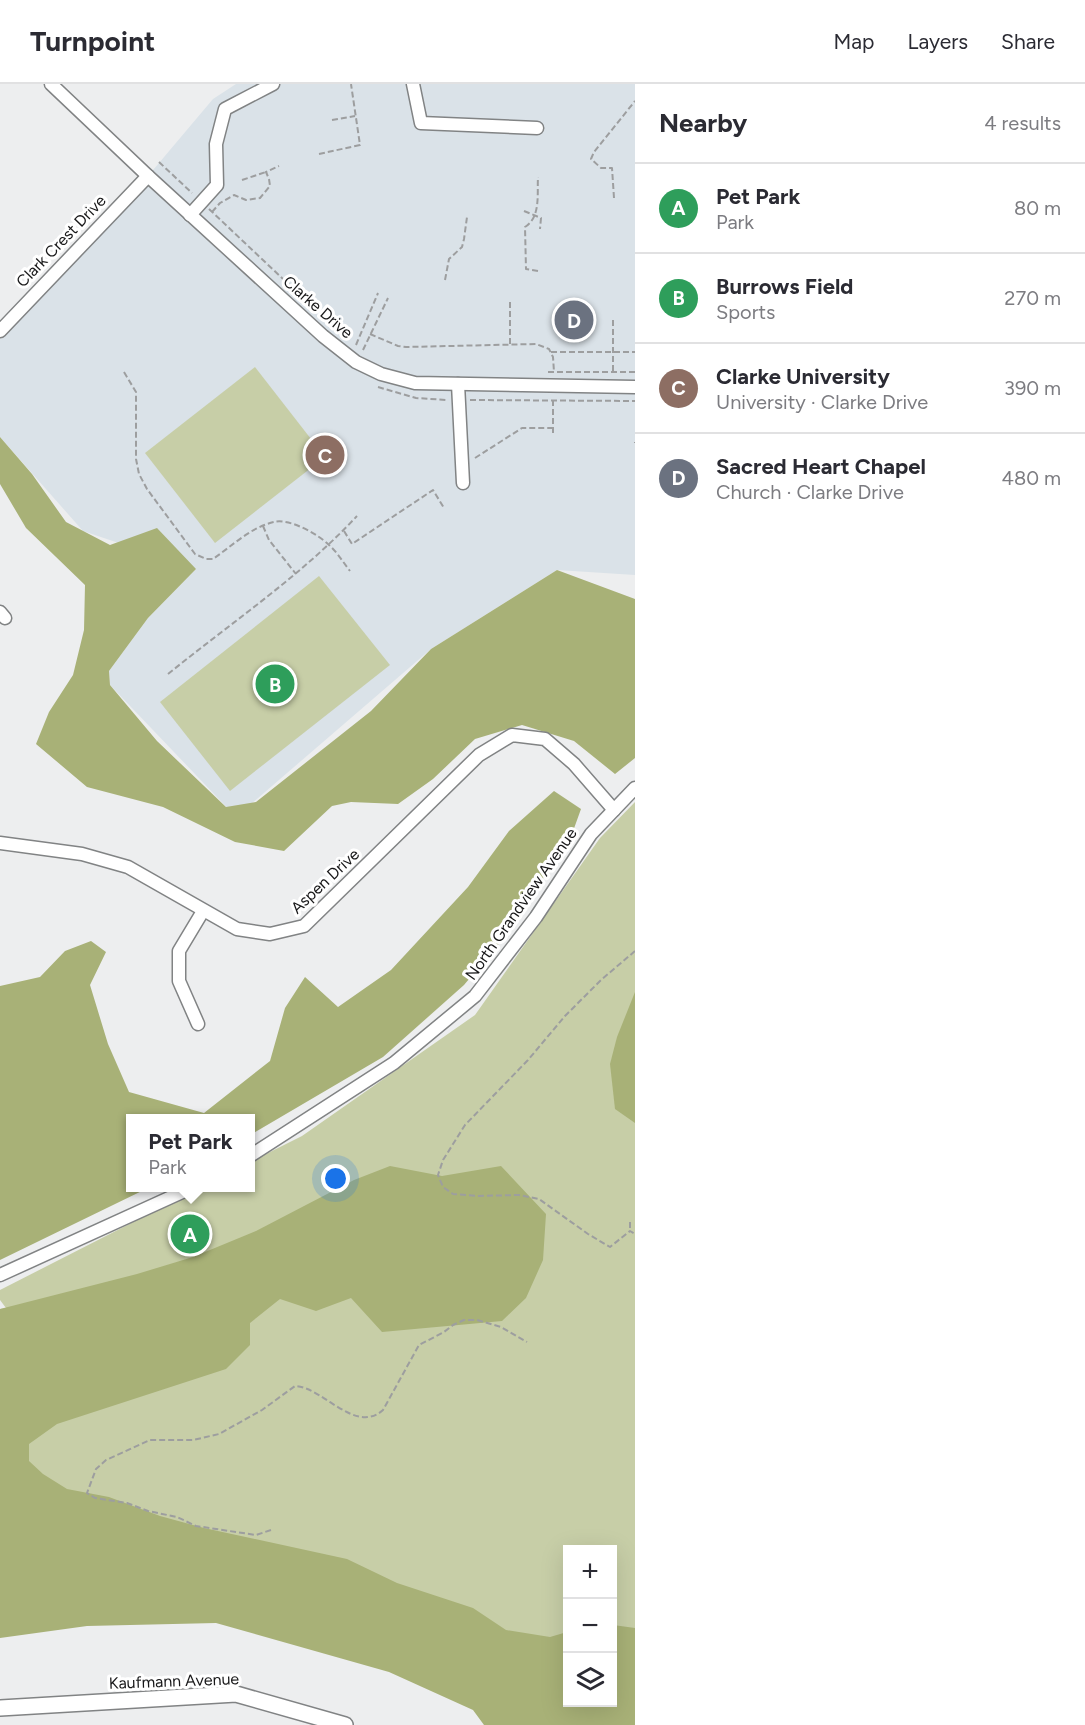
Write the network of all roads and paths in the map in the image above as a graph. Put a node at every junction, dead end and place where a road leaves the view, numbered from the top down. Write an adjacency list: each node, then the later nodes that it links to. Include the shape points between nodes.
1 (51, 84): 13 (street, Clarke Drive)
2 (273, 84): 17 (street, via 225,109 216,144 217,184)
3 (351, 84): 6 (path)
4 (413, 84): 8 (street, via 421,123)
5 (635, 101): 16 (path, via 591,159 601,168 612,168)
6 (355, 116): 7 (path); 9 (path, via 360,145)
7 (332, 120)
8 (537, 128)
9 (319, 154)
10 (159, 162): 17 (path)
11 (279, 166): 12 (path)
12 (266, 172): 15 (path); 19 (path, via 270,186 260,198 246,200 234,195)
13 (148, 176): 20 (street, Clarke Drive); 30 (street, Clark Crest Drive)
14 (538, 177): 22 (path)
15 (242, 180)
16 (614, 198)
17 (202, 202): 19 (path); 20 (street)
18 (524, 211): 22 (path)
19 (212, 212): 32 (path)
20 (190, 215): 46 (street, Clarke Drive, via 356,362 415,383)
21 (467, 216): 25 (path, via 462,246 449,259)
22 (536, 216): 23 (path, via 541,218); 24 (path, via 525,227 526,269)
23 (540, 229)
24 (538, 271)
25 (445, 280)
26 (378, 294): 35 (path)
27 (388, 298): 31 (path)
28 (510, 302): 34 (path)
29 (613, 317): 37 (path)
30 (0, 331)
31 (370, 334): 34 (path, via 398,346); 36 (path)
32 (344, 336)
33 (349, 340): 35 (path)
34 (510, 344): 39 (path, via 536,344)
35 (355, 345): 36 (path)
36 (363, 350): 40 (path)
37 (613, 351): 38 (path); 39 (path); 44 (path)
38 (635, 351)
39 (551, 352): 43 (path)
40 (370, 354)
41 (124, 372): 60 (path, via 136,392 139,474 195,554 213,559)
42 (542, 372): 43 (path)
43 (554, 372): 44 (path)
44 (613, 372): 45 (path); 48 (path)
45 (635, 372)
46 (458, 384): 48 (street, Clarke Drive); 50 (street)
47 (377, 387): 50 (path, via 416,398)
48 (613, 387): 49 (street, Clarke Drive); 52 (path)
49 (635, 387)
50 (459, 400): 51 (path); 56 (street)
51 (553, 400): 52 (path); 54 (path)
52 (613, 400): 53 (path)
53 (635, 400)
54 (553, 428): 55 (path); 56 (path, via 522,428)
55 (553, 433)
56 (462, 466): 57 (street)
57 (463, 483)
58 (444, 508): 61 (path, via 433,490 352,544)
59 (357, 516): 61 (path)
60 (263, 526): 62 (path, via 276,521 297,525); 64 (path)
61 (344, 531): 62 (path)
62 (329, 545): 63 (path); 64 (path)
63 (350, 571)
64 (296, 574): 65 (path)
65 (168, 674)
66 (635, 788): 67 (street, North Grandview Avenue)
67 (614, 810): 69 (street, Aspen Drive, via 545,739 512,735 479,755 304,926 270,934 237,929); 72 (street, North Grandview Avenue, via 591,834 536,917 475,996 394,1063)
68 (0, 843): 69 (street, Aspen Drive, via 82,854 128,867)
69 (203, 911): 71 (street, via 179,951 179,981)
70 (635, 951): 75 (path, via 565,1016 465,1125 438,1175 453,1194 539,1199 610,1246)
71 (198, 1024)
72 (255, 1153)
73 (182, 1192): 77 (street)
74 (630, 1222): 75 (path)
75 (630, 1231): 76 (path)
76 (635, 1234)
77 (0, 1275)
78 (527, 1342): 79 (path, via 488,1322 464,1320 419,1345 376,1417 339,1409 305,1386 296,1386 219,1434 193,1440 150,1440 106,1460 96,1469 87,1492 95,1498 127,1503 196,1526 256,1535)
79 (270, 1530)
80 (0, 1708): 81 (main road, Kaufmann Avenue, via 236,1694)
81 (345, 1725)

